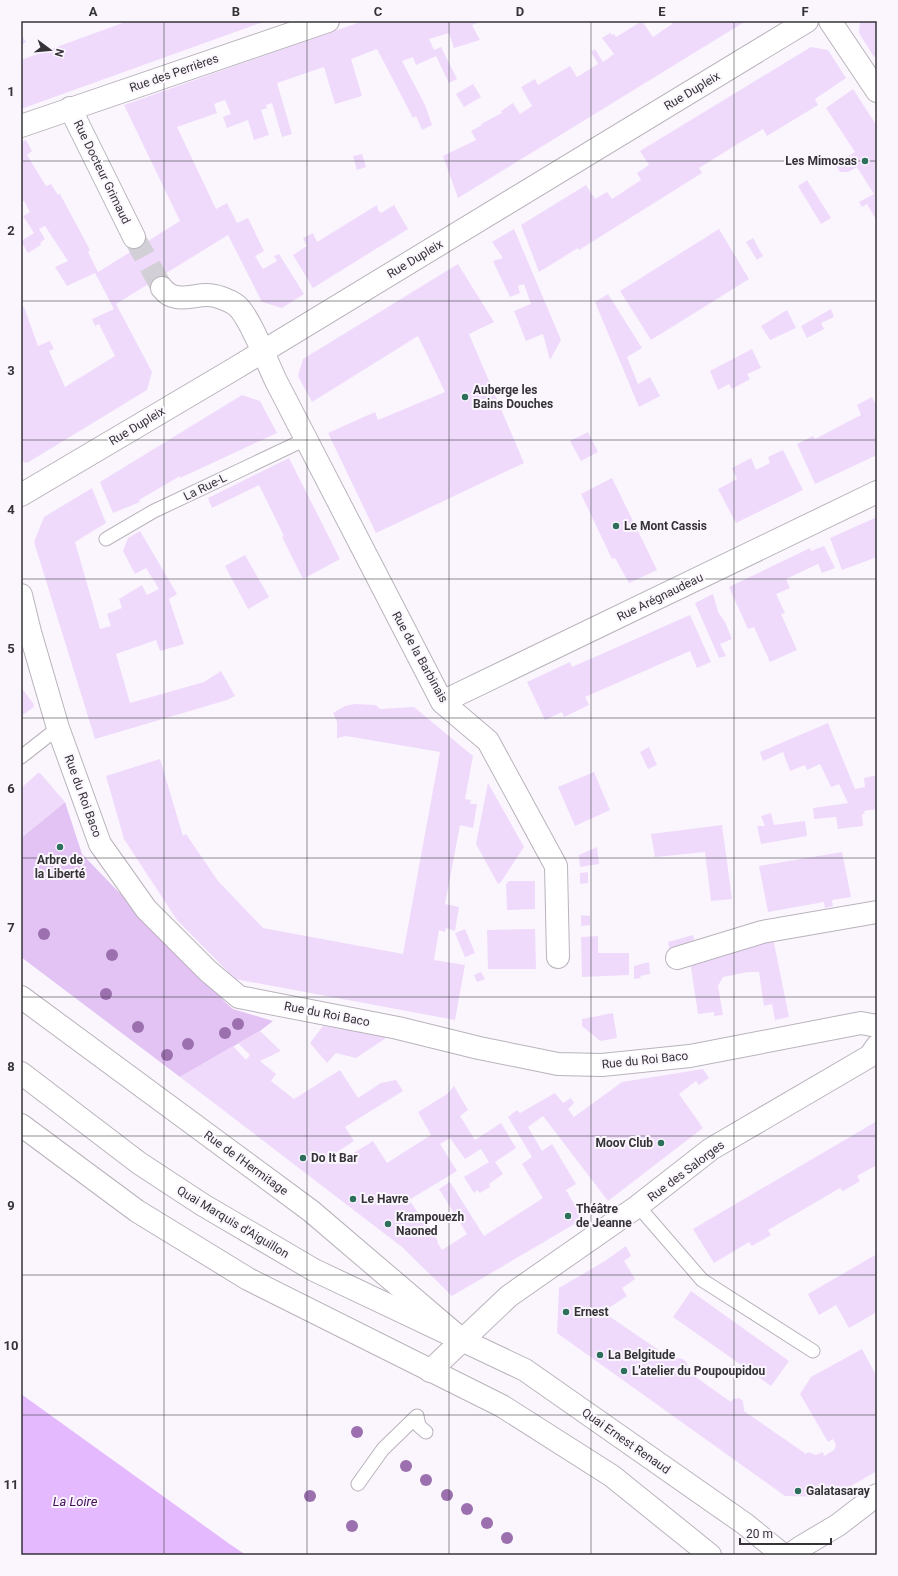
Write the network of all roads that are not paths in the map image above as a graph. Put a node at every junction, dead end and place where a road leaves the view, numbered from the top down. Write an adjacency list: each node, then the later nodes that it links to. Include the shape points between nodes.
1 (328, 21): 4 (street, Rue des Perrières)
2 (807, 21): 10 (street, Rue Dupleix)
3 (830, 21): 5 (street)
4 (304, 25): 6 (street, Rue des Perrières)
5 (877, 92)
6 (70, 108): 7 (street, Rue des Perrières); 8 (street, Rue Docteur Grimaud)
7 (21, 126)
8 (134, 236)
9 (162, 288): 10 (street, via 172,296 184,298 208,295 236,305)
10 (263, 351): 11 (street, Rue de la Barbinais); 13 (street, Rue Dupleix)
11 (306, 439): 14 (lane, La Rue-L, via 154,511); 17 (street, Rue de la Barbinais)
12 (877, 492): 17 (street, Rue Arégnaudeau)
13 (21, 496)
14 (106, 539)
15 (21, 595): 16 (street, Rue du Roi Baco)
16 (26, 635): 18 (street, Rue du Roi Baco)
17 (442, 702): 21 (street, Rue de la Barbinais, via 488,741 556,866)
18 (58, 728): 19 (lane); 24 (street, Rue du Roi Baco, via 100,844 146,909 208,971 239,997 398,1028 558,1064 602,1065 690,1056 861,1024)
19 (21, 756)
20 (877, 912): 22 (street, via 762,932)
21 (558, 957)
22 (677, 958)
23 (21, 997): 29 (street, Rue de l'Hermitage, via 311,1211)
24 (877, 1026)
25 (877, 1046): 28 (street, Rue des Salorges, via 870,1056 711,1149)
26 (21, 1073): 29 (street, Quai Marquis d'Aiguillon, via 139,1164 203,1205 314,1270)
27 (21, 1125): 31 (street, via 137,1210 248,1279)
28 (638, 1206): 29 (street, Rue des Salorges, via 509,1296); 30 (lane, via 702,1280)
29 (462, 1340): 31 (street, Rue des Salorges); 36 (street, Quai Ernest Renaud, via 524,1370 745,1524)
30 (813, 1351)
31 (430, 1371): 35 (street, via 502,1406 612,1476)
32 (426, 1432): 33 (lane, via 419,1426 417,1416 383,1449)
33 (358, 1484)
34 (877, 1495): 37 (street, via 838,1525)
35 (710, 1555)
36 (783, 1555)
37 (790, 1555)

